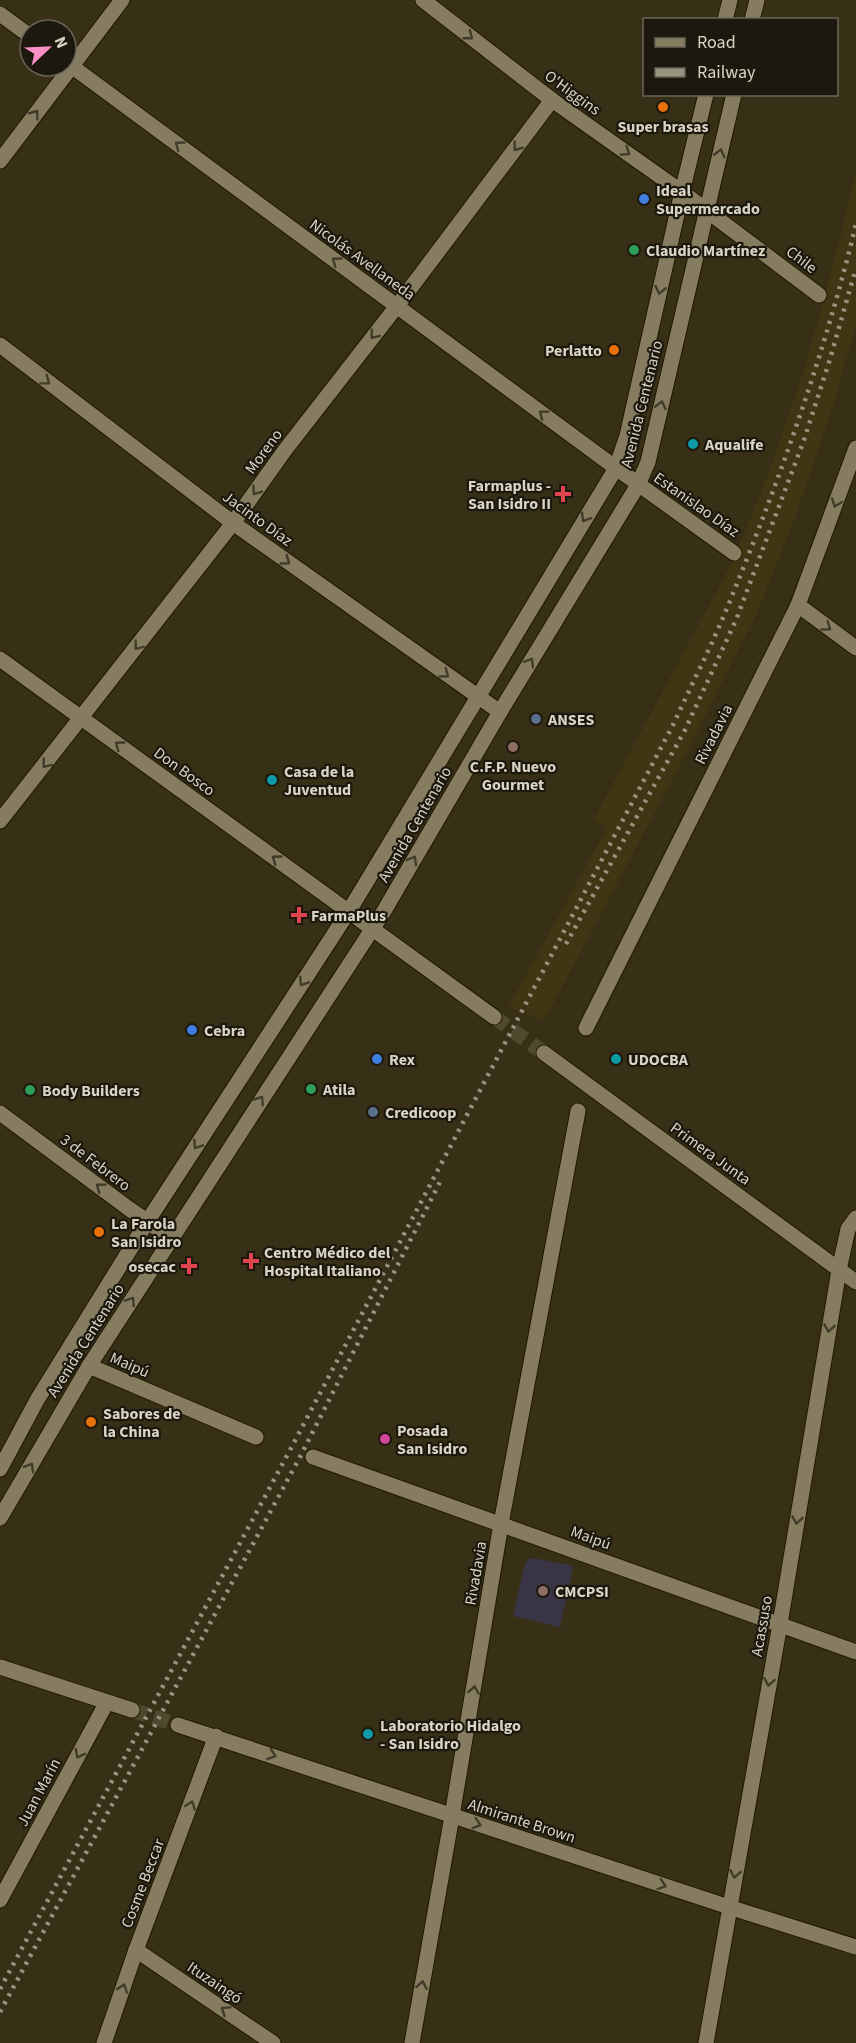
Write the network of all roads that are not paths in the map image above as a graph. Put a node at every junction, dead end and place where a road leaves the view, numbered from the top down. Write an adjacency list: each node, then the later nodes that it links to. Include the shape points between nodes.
1 (122, 0): 9 (street)
2 (423, 0): 14 (street, O'Higgins, one-way to 14)
3 (730, 0): 6 (street)
4 (757, 0): 7 (street)
5 (0, 14): 8 (street)
6 (726, 18)
7 (752, 18)
8 (18, 27)
9 (78, 53)
10 (78, 71): 19 (street, Nicolás Avellaneda, one-way to 10)
11 (59, 78): 15 (street, one-way to 11)
12 (706, 96): 16 (street, Avenida Centenario)
13 (734, 96): 17 (street, Avenida Centenario, one-way to 13)
14 (552, 100): 16 (street, O'Higgins, one-way to 16); 19 (street, Moreno, one-way to 19)
15 (0, 161)
16 (682, 192): 17 (street, O'Higgins); 22 (street, Avenida Centenario, one-way to 22, via 627,436)
17 (706, 210): 18 (street, Chile); 23 (street, Avenida Centenario, one-way to 17, via 648,462)
18 (819, 295)
19 (397, 306): 22 (street, Nicolás Avellaneda, one-way to 19); 24 (street, Moreno, one-way to 24)
20 (0, 345): 24 (street, Jacinto Díaz, one-way to 24)
21 (856, 448): 26 (street, Rivadavia, one-way to 26)
22 (616, 468): 23 (street, Nicolás Avellaneda); 29 (street, Avenida Centenario, one-way to 29)
23 (638, 485): 25 (street, Estanislao Díaz); 30 (street, Avenida Centenario, one-way to 23)
24 (233, 523): 29 (street, Jacinto Díaz, one-way to 29); 31 (street, Moreno, one-way to 31)
25 (735, 553)
26 (798, 605): 27 (street, one-way to 27); 36 (street, Rivadavia)
27 (856, 648)
28 (0, 659): 31 (street, Don Bosco)
29 (477, 697): 30 (street, Jacinto Díaz); 33 (street, Avenida Centenario)
30 (500, 712): 34 (street, Avenida Centenario, one-way to 30)
31 (82, 718): 32 (street, Moreno, one-way to 32); 33 (street, Don Bosco, one-way to 31)
32 (0, 821)
33 (349, 911): 34 (street); 41 (street, Avenida Centenario, one-way to 41)
34 (372, 928): 35 (street); 42 (street, Avenida Centenario, one-way to 34)
35 (494, 1017)
36 (586, 1028)
37 (544, 1053): 43 (street, Primera Junta)
38 (578, 1111): 50 (street, Rivadavia)
39 (0, 1113): 41 (street, 3 de Febrero, one-way to 39)
40 (856, 1218): 43 (street, Acassuso, via 848,1229)
41 (147, 1222): 42 (street, 3 de Febrero); 48 (street, Avenida Centenario, via 37,1400)
42 (171, 1238): 45 (street, Avenida Centenario, one-way to 42)
43 (839, 1270): 44 (street, Primera Junta); 51 (street, Acassuso, one-way to 51)
44 (856, 1282)
45 (89, 1366): 46 (street, Maipú); 49 (street, Avenida Centenario, one-way to 45)
46 (256, 1437)
47 (313, 1457): 50 (street, Maipú)
48 (0, 1469)
49 (0, 1518)
50 (501, 1524): 51 (street, Maipú); 58 (street, Rivadavia, one-way to 50)
51 (780, 1624): 52 (street, Maipú); 60 (street, Acassuso, one-way to 60)
52 (856, 1652)
53 (0, 1667): 54 (street)
54 (107, 1702): 55 (street); 59 (street, Juan Marín, one-way to 59)
55 (132, 1710)
56 (178, 1725): 57 (street, Almirante Brown)
57 (216, 1736): 58 (street, Almirante Brown, one-way to 58); 62 (street, Cosme Beccar, one-way to 57)
58 (453, 1816): 60 (street, Almirante Brown, one-way to 60); 65 (street, Rivadavia, one-way to 58)
59 (2, 1893)
60 (729, 1907): 61 (street, Almirante Brown); 66 (street, Acassuso)
61 (856, 1947)
62 (136, 1950): 63 (street, Cosme Beccar, one-way to 62); 64 (street, Ituzaingó, one-way to 62)
63 (104, 2043)
64 (273, 2043)
65 (412, 2043)
66 (706, 2043)

